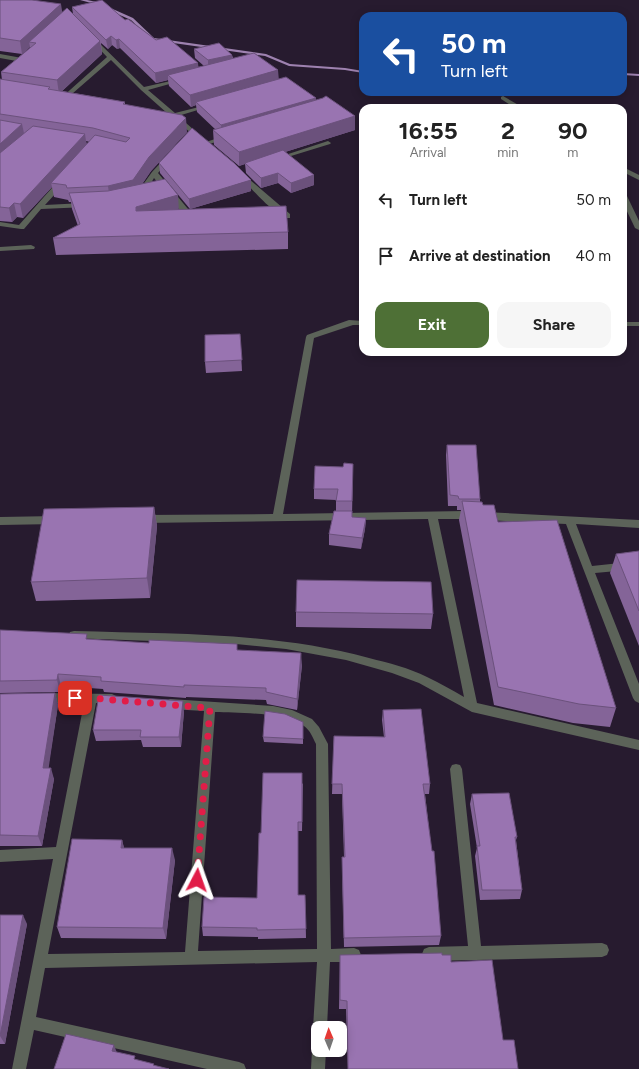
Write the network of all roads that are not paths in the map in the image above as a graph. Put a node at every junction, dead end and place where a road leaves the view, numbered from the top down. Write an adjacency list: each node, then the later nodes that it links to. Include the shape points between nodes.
1 (84, 31): 4 (street)
2 (28, 54): 5 (street)
3 (0, 56): 5 (street)
4 (110, 57): 8 (street); 10 (street)
5 (22, 60): 6 (street)
6 (17, 65)
7 (192, 77): 8 (street)
8 (143, 89): 16 (street)
9 (55, 97): 10 (street)
10 (63, 98): 12 (street)
11 (503, 98): 14 (street)
12 (71, 100)
13 (219, 103): 16 (street)
14 (513, 104)
15 (158, 113): 16 (street)
16 (174, 115): 17 (street, via 190,134 208,145)
17 (236, 134)
18 (328, 143): 20 (street)
19 (173, 152): 24 (street)
20 (268, 162)
21 (246, 169): 30 (street, via 238,171)
22 (627, 171): 25 (street)
23 (70, 173): 29 (street)
24 (154, 173): 26 (street); 31 (street, via 165,192)
25 (639, 178)
26 (139, 197)
27 (627, 204): 33 (street)
28 (90, 205): 29 (street)
29 (40, 207): 32 (street, via 21,227)
30 (287, 216)
31 (190, 217)
32 (0, 224)
33 (639, 228)
34 (31, 247): 35 (street)
35 (0, 249)
36 (359, 322): 40 (street, via 352,322 310,337)
37 (627, 324): 38 (street)
38 (639, 324)
39 (432, 516): 40 (street); 43 (street); 54 (street)
40 (277, 518): 41 (street)
41 (134, 519)
42 (63, 520): 44 (street)
43 (569, 520): 45 (street); 47 (street)
44 (0, 521)
45 (639, 524)
46 (639, 565): 47 (street)
47 (589, 570): 50 (street)
48 (63, 634): 54 (street, via 236,640 286,645 346,656 393,669 423,680)
49 (90, 698): 51 (street); 52 (street); 58 (street)
50 (639, 698)
51 (30, 699)
52 (122, 700)
53 (162, 704): 55 (street)
54 (472, 707): 56 (street)
55 (210, 708): 64 (street, via 272,711 292,715 308,722 322,744); 65 (street)
56 (639, 745)
57 (456, 769): 61 (street)
58 (60, 853): 59 (street); 66 (street)
59 (0, 856)
60 (602, 950): 61 (street)
61 (475, 953): 62 (street)
62 (420, 954)
63 (364, 955): 64 (street)
64 (324, 956): 65 (street); 67 (street)
65 (191, 958): 66 (street)
66 (40, 961): 68 (street)
67 (320, 1021)
68 (29, 1022): 70 (street); 71 (street)
69 (319, 1057): 72 (street)
70 (20, 1069)
71 (239, 1069)
72 (318, 1069)

